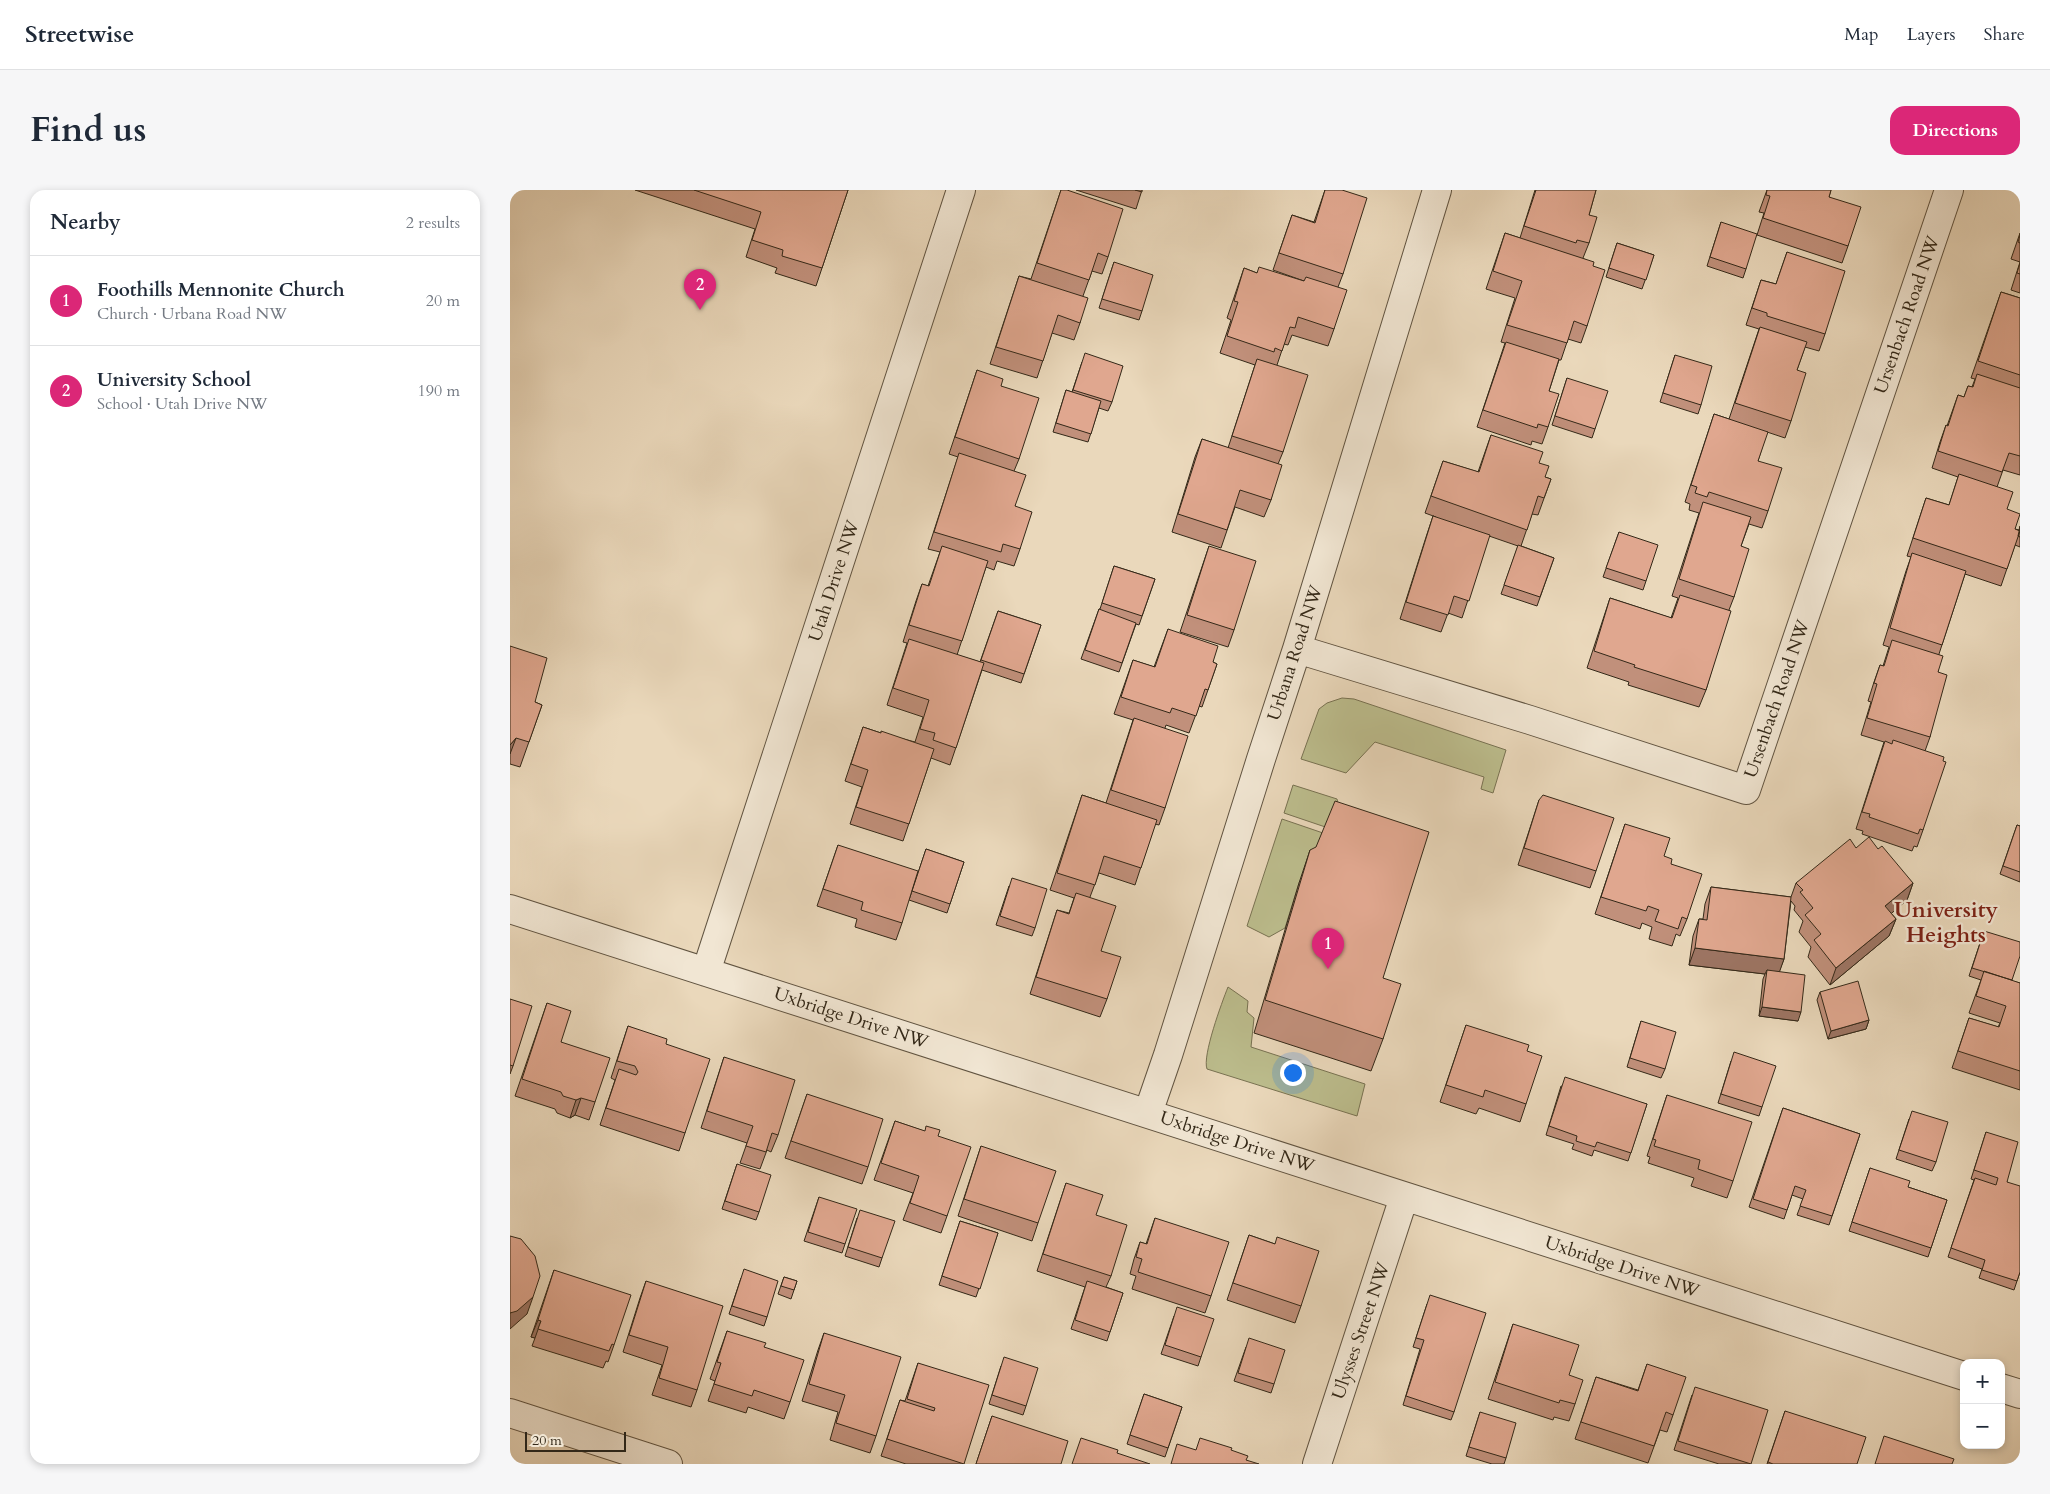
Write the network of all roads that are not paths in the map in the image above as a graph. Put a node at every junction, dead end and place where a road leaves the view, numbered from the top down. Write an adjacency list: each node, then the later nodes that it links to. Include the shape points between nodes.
1 (961, 190): 6 (street, Utah Drive NW)
2 (1437, 190): 4 (street, Urbana Road NW)
3 (1949, 190): 4 (street, Ursenbach Road NW, via 1746,790)
4 (1297, 648): 7 (street, Urbana Road NW)
5 (510, 909): 6 (street, Uxbridge Drive NW)
6 (706, 972): 7 (street, Uxbridge Drive NW)
7 (1148, 1113): 8 (street, Uxbridge Drive NW)
8 (1404, 1197): 9 (street, Uxbridge Drive NW); 15 (street, Ulysses Street NW)
9 (1960, 1375)
10 (2005, 1389): 11 (street)
11 (2020, 1394)
12 (510, 1413): 13 (street)
13 (596, 1453): 14 (street)
14 (668, 1464)
15 (1317, 1464)

